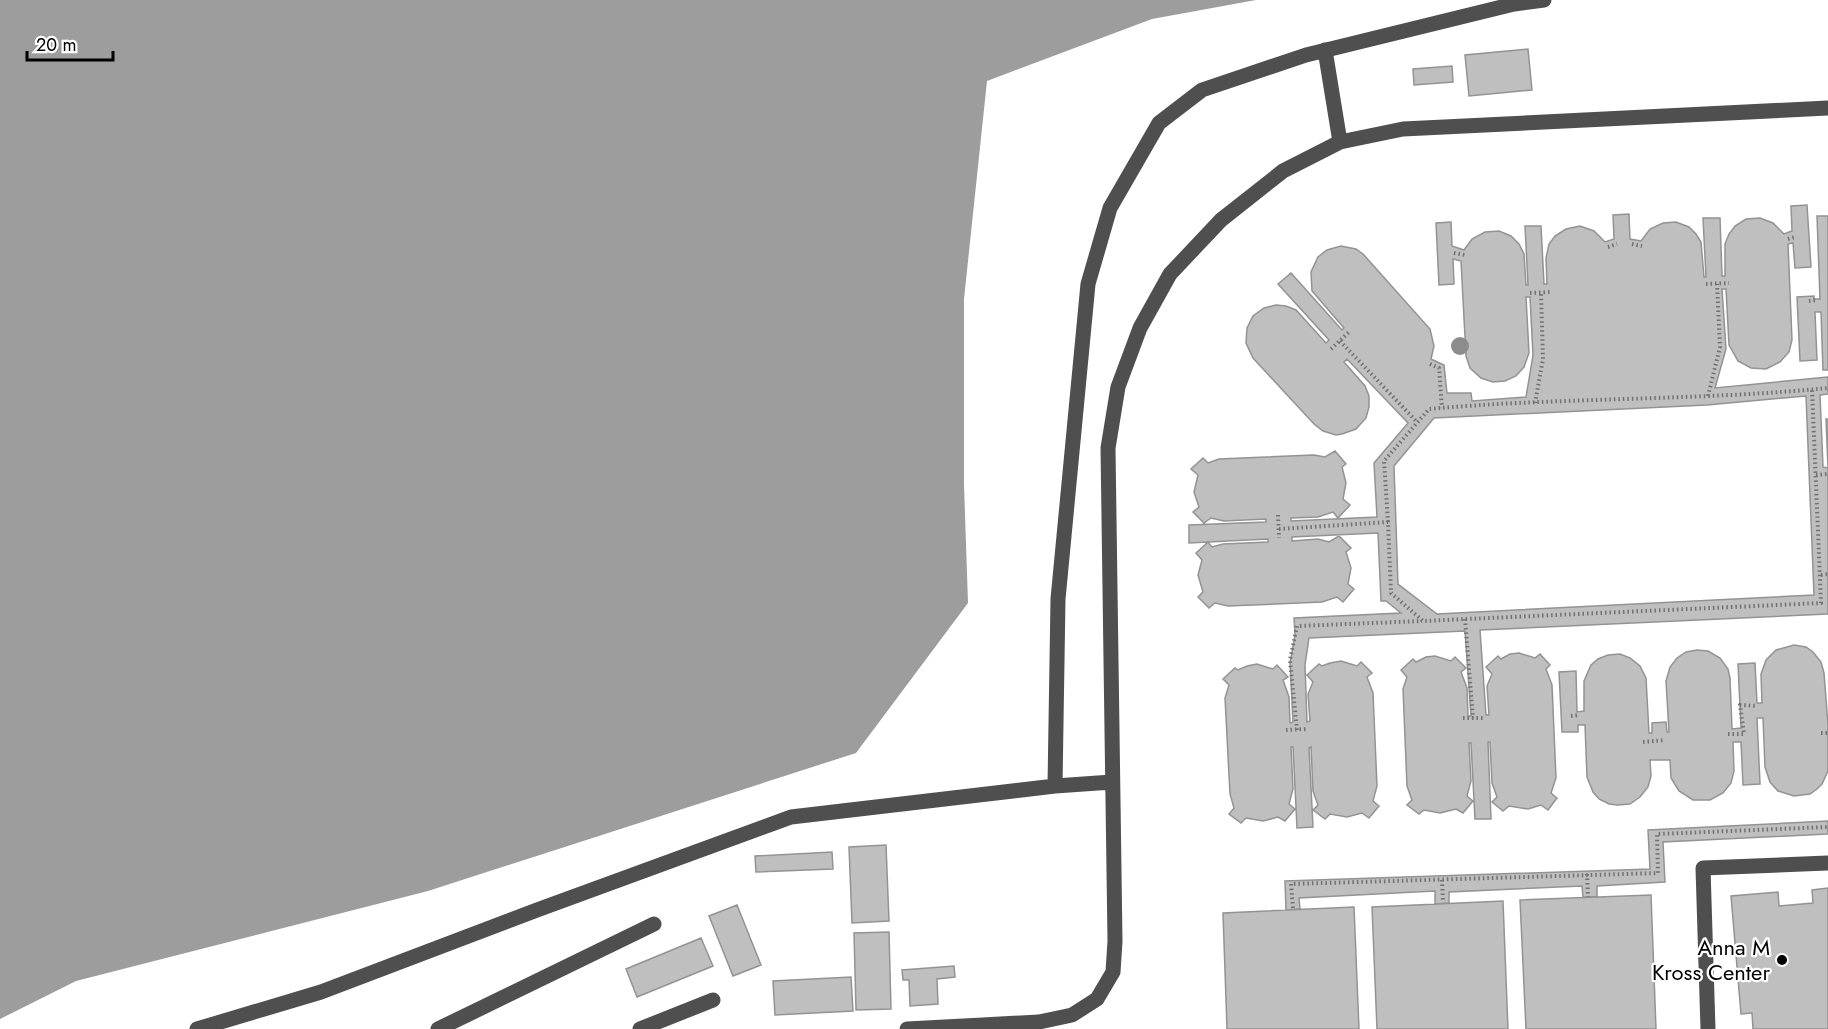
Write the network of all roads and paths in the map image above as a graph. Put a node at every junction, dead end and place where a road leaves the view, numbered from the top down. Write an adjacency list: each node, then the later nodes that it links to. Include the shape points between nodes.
1 (1544, 0): 2 (lane)
2 (1325, 50): 4 (lane); 58 (lane, via 1202,90 1159,123 1110,208 1088,284 1077,399 1058,599)
3 (1828, 108): 4 (lane, via 1403,129)
4 (1340, 142): 57 (lane, via 1283,171 1221,219 1170,274 1140,328 1118,387 1108,448)
5 (1796, 237): 6 (path)
6 (1788, 239)
7 (1617, 244): 10 (path)
8 (1632, 244): 9 (path)
9 (1642, 246)
10 (1608, 247)
11 (1454, 253): 12 (path)
12 (1465, 255)
13 (1706, 284): 14 (path)
14 (1717, 284): 15 (path); 27 (path, via 1720,347)
15 (1729, 284)
16 (1540, 292): 17 (path); 18 (path); 28 (path, via 1543,359)
17 (1550, 292)
18 (1530, 293)
19 (1817, 300): 20 (path)
20 (1809, 301)
21 (1349, 332): 22 (path)
22 (1340, 341): 23 (path); 30 (path)
23 (1331, 350)
24 (1430, 364): 29 (path, via 1439,368)
25 (1828, 388): 26 (path)
26 (1812, 389): 27 (path); 32 (path)
27 (1708, 396): 28 (path)
28 (1535, 403): 29 (path)
29 (1442, 408): 30 (path, via 1429,409)
30 (1417, 422): 34 (path, via 1384,461)
31 (1828, 474): 32 (path)
32 (1816, 475): 37 (path)
33 (1278, 515): 35 (path)
34 (1388, 522): 35 (path); 42 (path, via 1391,593)
35 (1279, 529): 36 (path)
36 (1279, 538)
37 (1821, 574): 38 (path); 39 (path)
38 (1828, 574)
39 (1821, 603): 40 (path); 41 (path)
40 (1828, 603)
41 (1465, 619): 42 (path); 47 (path)
42 (1423, 621): 51 (path, via 1297,626 1290,660)
43 (1757, 705): 54 (path, via 1740,705 1744,734)
44 (1579, 715): 45 (path)
45 (1570, 716)
46 (1463, 718): 47 (path)
47 (1473, 718): 48 (path)
48 (1484, 718)
49 (1307, 729): 51 (path)
50 (1286, 730): 51 (path)
51 (1296, 730)
52 (1821, 733): 53 (path)
53 (1828, 733)
54 (1728, 734)
55 (1665, 740): 56 (path)
56 (1643, 742)
57 (1112, 782): 58 (lane); 71 (lane, via 1113,972 1097,999 1072,1015 1039,1022)
58 (1055, 786): 68 (lane, via 791,817 321,992)
59 (1828, 827): 61 (path, via 1657,834 1658,873)
60 (1828, 863): 72 (lane, via 1703,868)
61 (1587, 874): 62 (path); 63 (path)
62 (1442, 880): 64 (path); 65 (path, via 1292,884)
63 (1588, 897)
64 (1443, 902)
65 (1293, 908)
66 (654, 924): 69 (lane)
67 (713, 1000): 70 (lane)
68 (196, 1029)
69 (438, 1029)
70 (640, 1029)
71 (907, 1029)
72 (1708, 1029)

